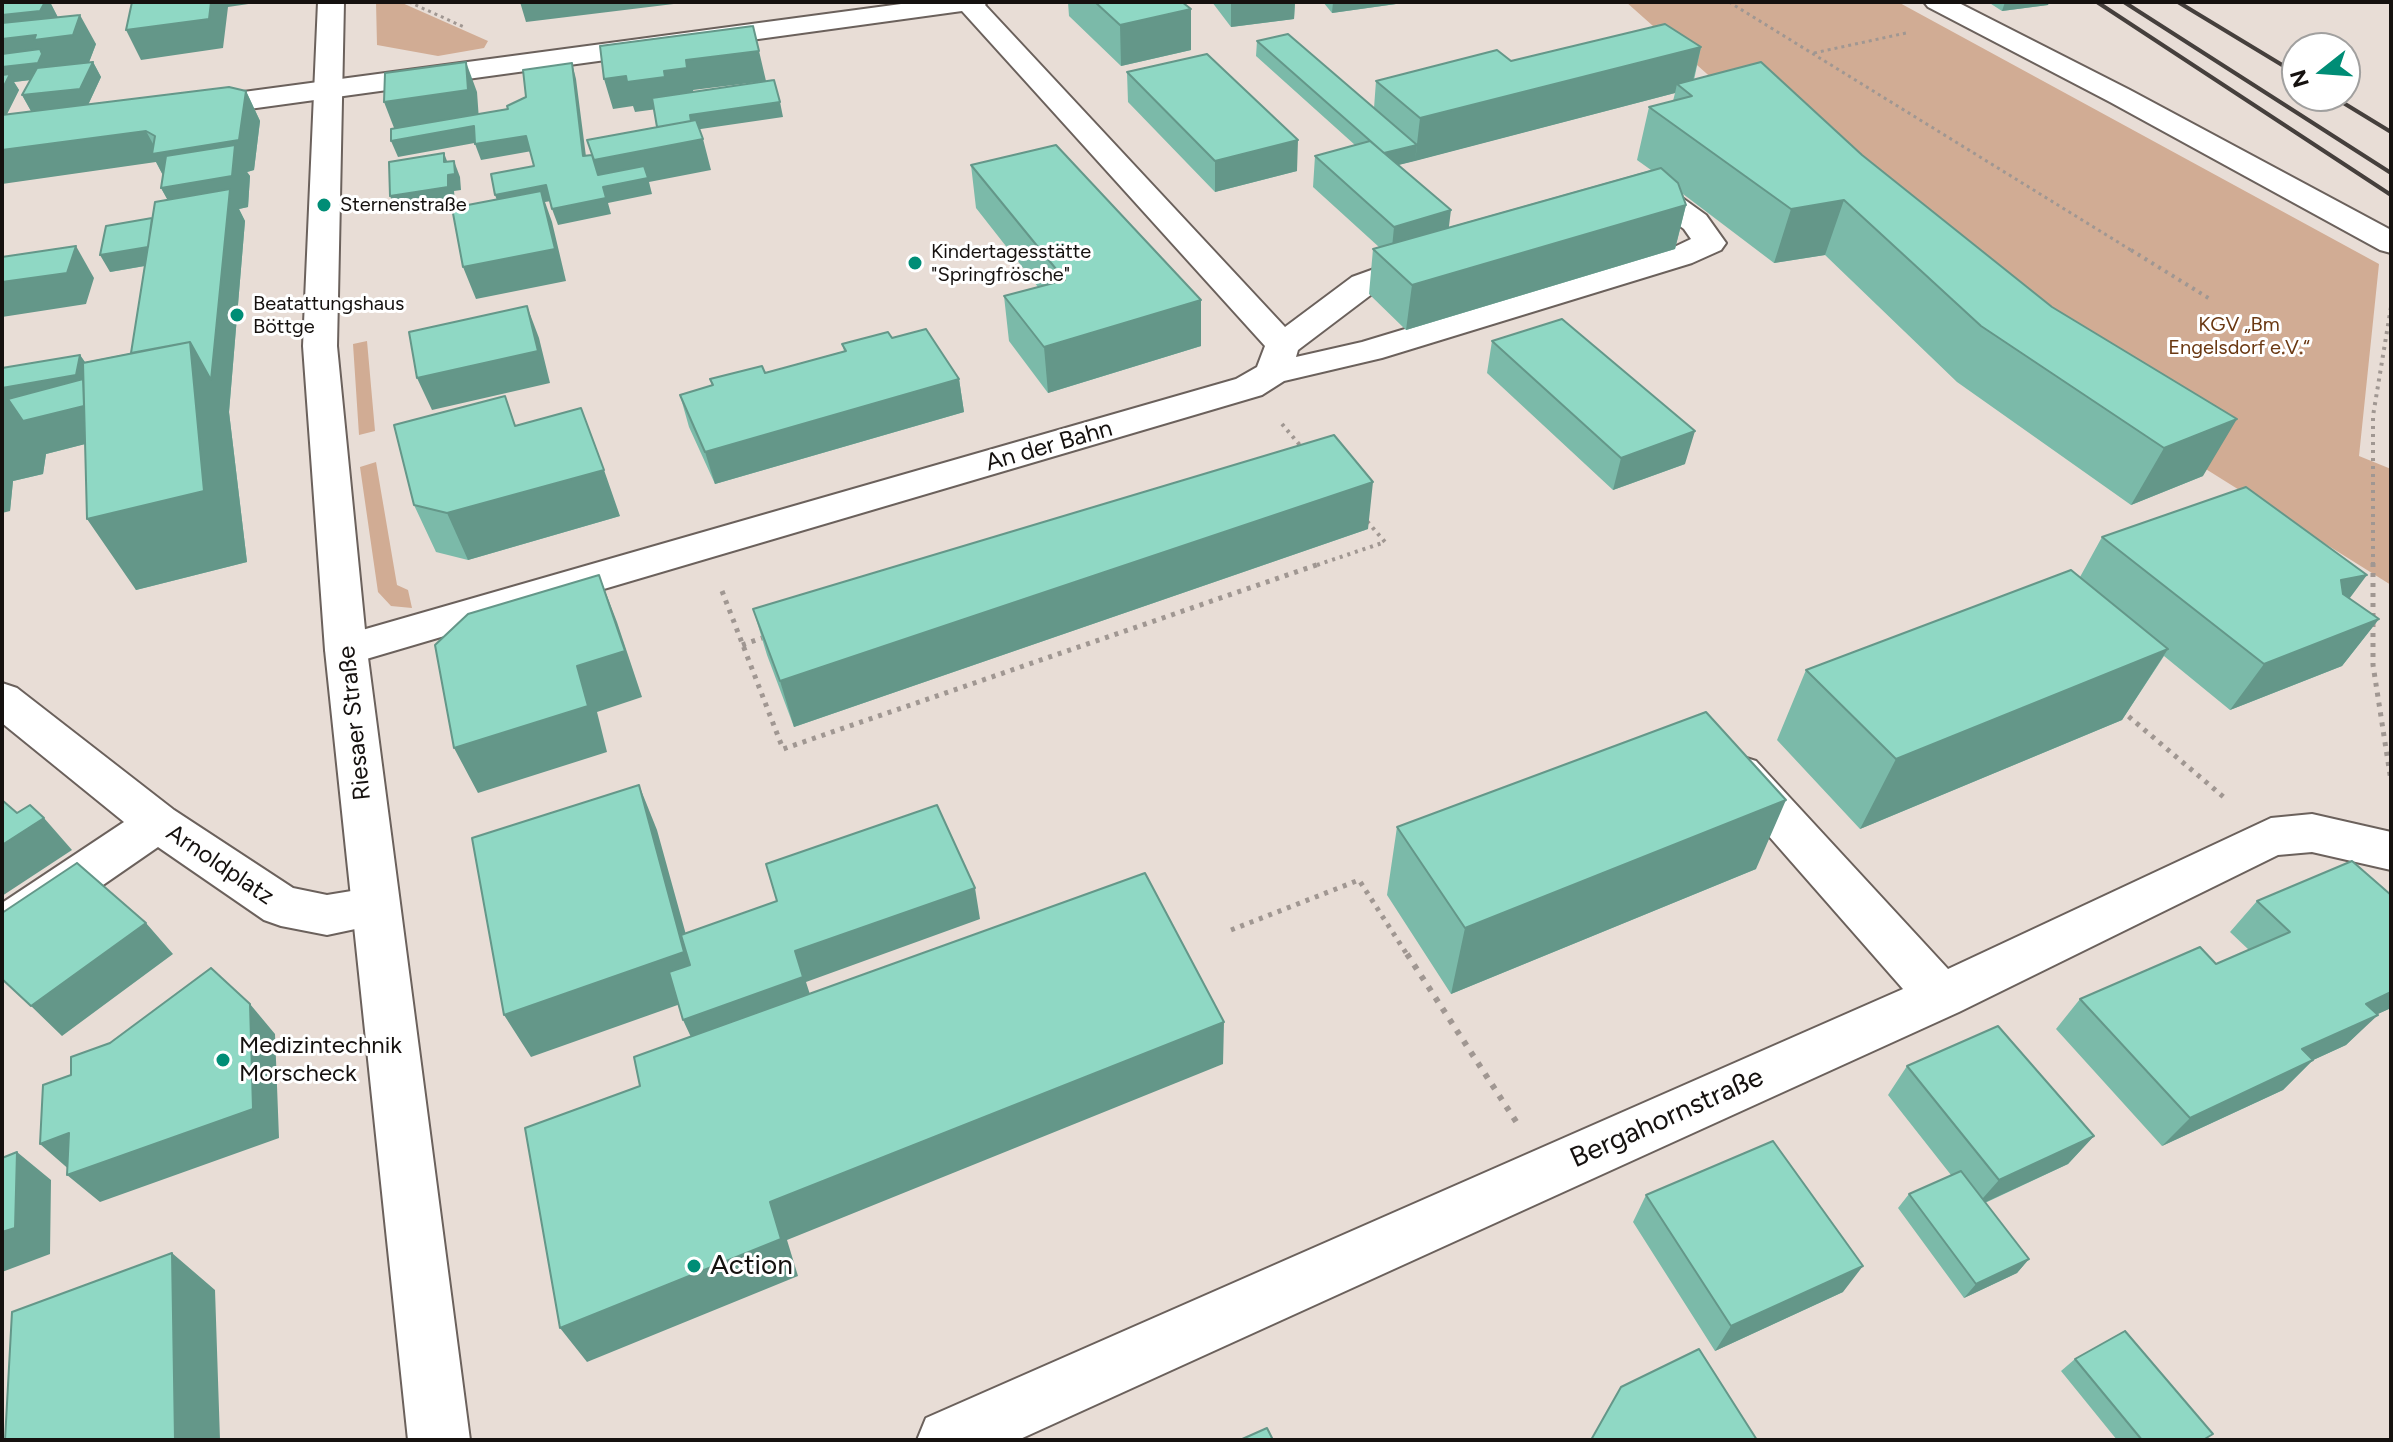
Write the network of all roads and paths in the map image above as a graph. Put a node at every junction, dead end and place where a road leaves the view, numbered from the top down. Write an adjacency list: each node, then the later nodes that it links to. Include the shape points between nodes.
1 (331, 2): 7 (street, Riesaer Straße)
2 (971, 2): 7 (street); 14 (street)
3 (1729, 2): 6 (path)
4 (1937, 2): 10 (street)
5 (1918, 30): 6 (path)
6 (1813, 53): 12 (path)
7 (329, 90): 8 (street); 20 (street, Riesaer Straße, via 320,346)
8 (160, 112)
9 (1609, 194): 14 (street, An der Bahn, via 1638,190 1663,199 1695,222 1710,243 1370,351)
10 (2391, 243)
11 (1454, 252): 14 (street, via 1364,284)
12 (2210, 299)
13 (2391, 307): 24 (path, via 2373,416 2373,665)
14 (1268, 368): 15 (path); 17 (street, An der Bahn)
15 (1307, 452)
16 (1365, 519): 19 (path, via 1385,542 783,749)
17 (705, 546): 19 (path); 20 (street, An der Bahn)
18 (772, 635): 19 (path)
19 (742, 645)
20 (346, 650): 28 (street, Riesaer Straße)
21 (2, 699): 25 (street, Arnoldplatz)
22 (2117, 707): 26 (path)
23 (1717, 747): 31 (street)
24 (2391, 781)
25 (158, 823): 28 (street, Arnoldplatz, via 281,906 327,915); 29 (street, Arnoldplatz)
26 (2271, 837): 27 (street, Bergahornstraße, via 2312,833); 31 (street, Bergahornstraße)
27 (2391, 851)
28 (376, 907): 33 (street, Riesaer Straße)
29 (2, 929)
30 (1231, 930): 32 (path, via 1359,880)
31 (1941, 996): 32 (street, Bergahornstraße)
32 (1549, 1171): 34 (street, Bergahornstraße)
33 (439, 1440)
34 (948, 1440)

